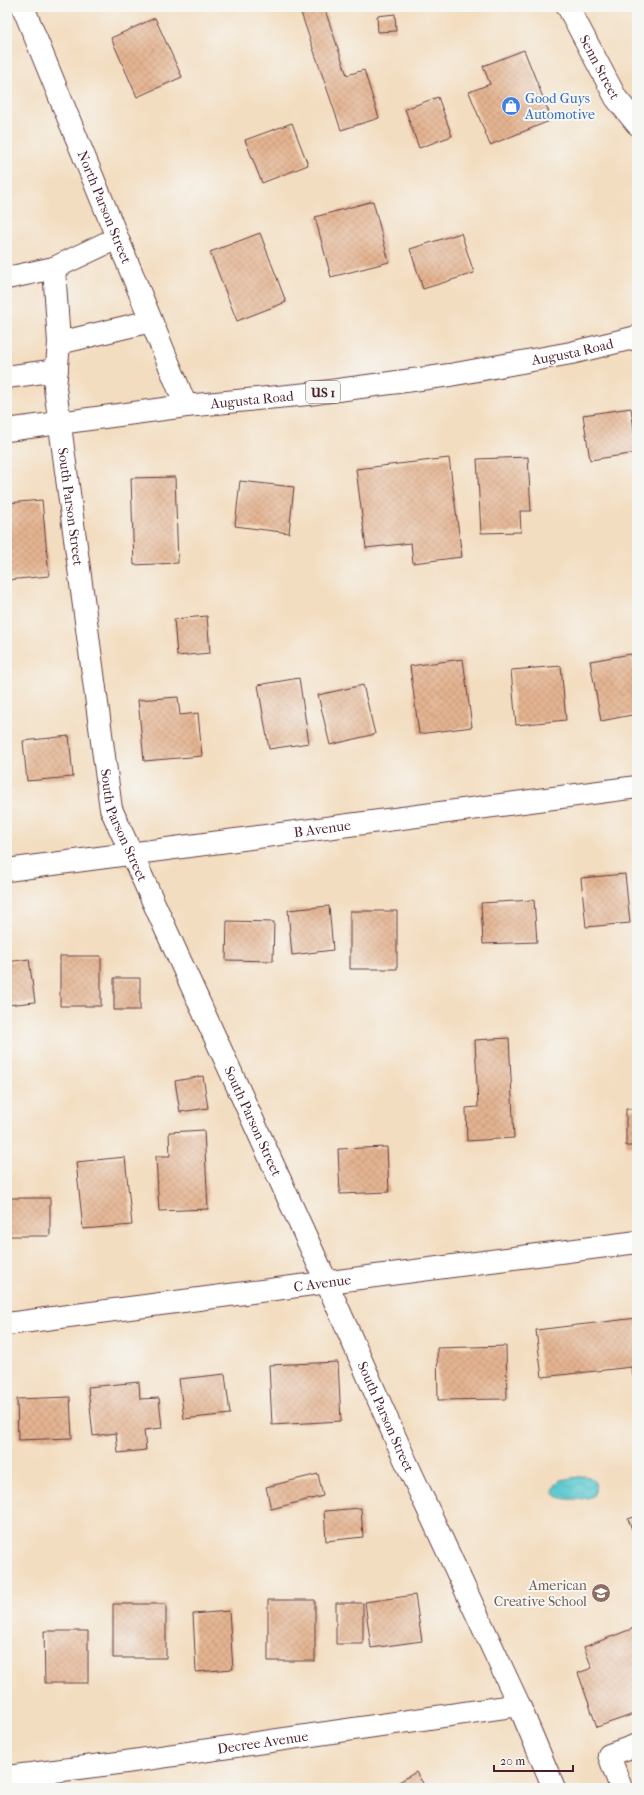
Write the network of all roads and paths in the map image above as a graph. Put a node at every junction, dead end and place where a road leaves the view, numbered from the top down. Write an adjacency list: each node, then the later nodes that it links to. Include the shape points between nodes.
1 (23, 7): 4 (street, North Parson Street)
2 (568, 7): 3 (street, Senn Street, via 616,98)
3 (637, 124)
4 (117, 238): 5 (street); 7 (street, North Parson Street)
5 (54, 268): 6 (street); 9 (street, South Parson Street)
6 (7, 278)
7 (151, 321): 9 (street); 12 (street, North Parson Street)
8 (637, 337): 12 (street, Augusta Road / US 1, via 571,353 450,375 301,395)
9 (59, 343): 10 (street, South Parson Street)
10 (56, 370): 11 (street); 13 (street, South Parson Street, via 55,388)
11 (7, 377)
12 (186, 406): 13 (street, Augusta Road / US 1)
13 (59, 423): 14 (street, Augusta Road / US 1); 16 (street, South Parson Street, via 111,809)
14 (7, 430)
15 (637, 788): 16 (street, B Avenue)
16 (131, 853): 17 (street, B Avenue); 19 (street, South Parson Street)
17 (7, 870)
18 (637, 1242): 19 (street, C Avenue)
19 (326, 1281): 20 (street, C Avenue); 21 (street, South Parson Street, via 406,1462)
20 (7, 1324)
21 (519, 1705): 23 (street, Decree Avenue); 24 (street, South Parson Street)
22 (637, 1745): 25 (street, via 609,1755)
23 (7, 1777)
24 (554, 1788)
25 (621, 1788)

